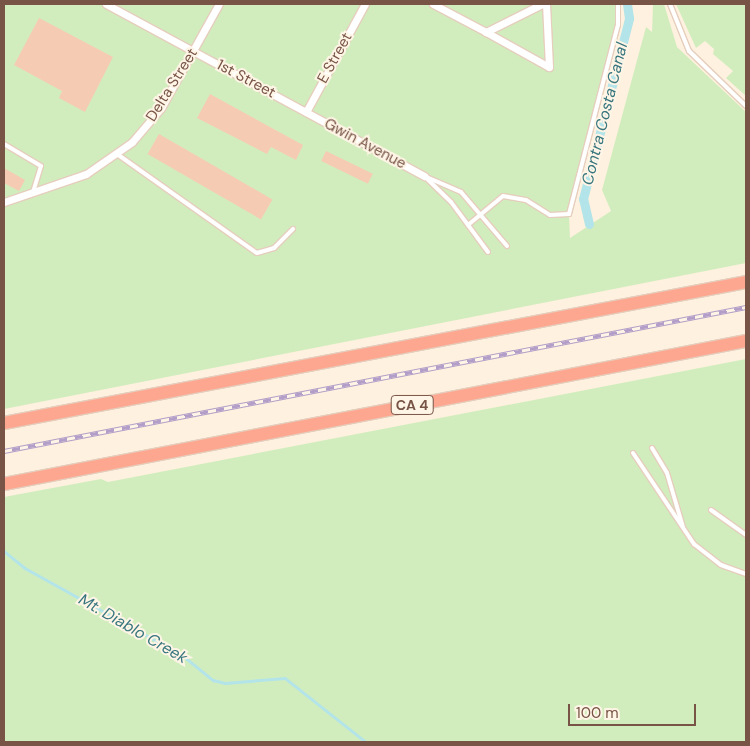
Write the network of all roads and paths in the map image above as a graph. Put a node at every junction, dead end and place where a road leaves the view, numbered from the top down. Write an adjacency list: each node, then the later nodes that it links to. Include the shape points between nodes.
1 (106, 4): 9 (street, 1st Street)
2 (219, 4): 9 (street, Delta Street)
3 (365, 4): 11 (street, E Street)
4 (433, 4): 8 (street)
5 (541, 4): 8 (street); 8 (street, via 549,67)
6 (618, 4): 17 (lane, via 618,25 569,214 550,215 509,196 493,201)
7 (670, 4): 10 (lane, via 689,51)
8 (486, 32)
9 (194, 51): 11 (street, 1st Street); 13 (street, Delta Street, via 156,114)
10 (746, 106)
11 (306, 112): 14 (street, Gwin Avenue)
12 (4, 144): 15 (lane, via 41,166 33,183)
13 (117, 154): 15 (street, Delta Street, via 86,174); 19 (lane, via 257,253 274,248)
14 (424, 176): 17 (lane, via 461,192); 18 (lane)
15 (33, 195): 16 (street, Delta Street)
16 (4, 202)
17 (482, 214): 18 (lane); 20 (lane)
18 (468, 225): 21 (lane)
19 (292, 229)
20 (507, 246)
21 (488, 252)
22 (746, 282): 24 (highway)
23 (746, 341): 27 (highway, CA 4)
24 (8, 423)
25 (652, 448): 29 (lane, via 667,473)
26 (633, 453): 29 (lane)
27 (4, 484)
28 (711, 510): 30 (lane)
29 (685, 532): 31 (lane, via 707,556)
30 (746, 535)
31 (746, 574)

